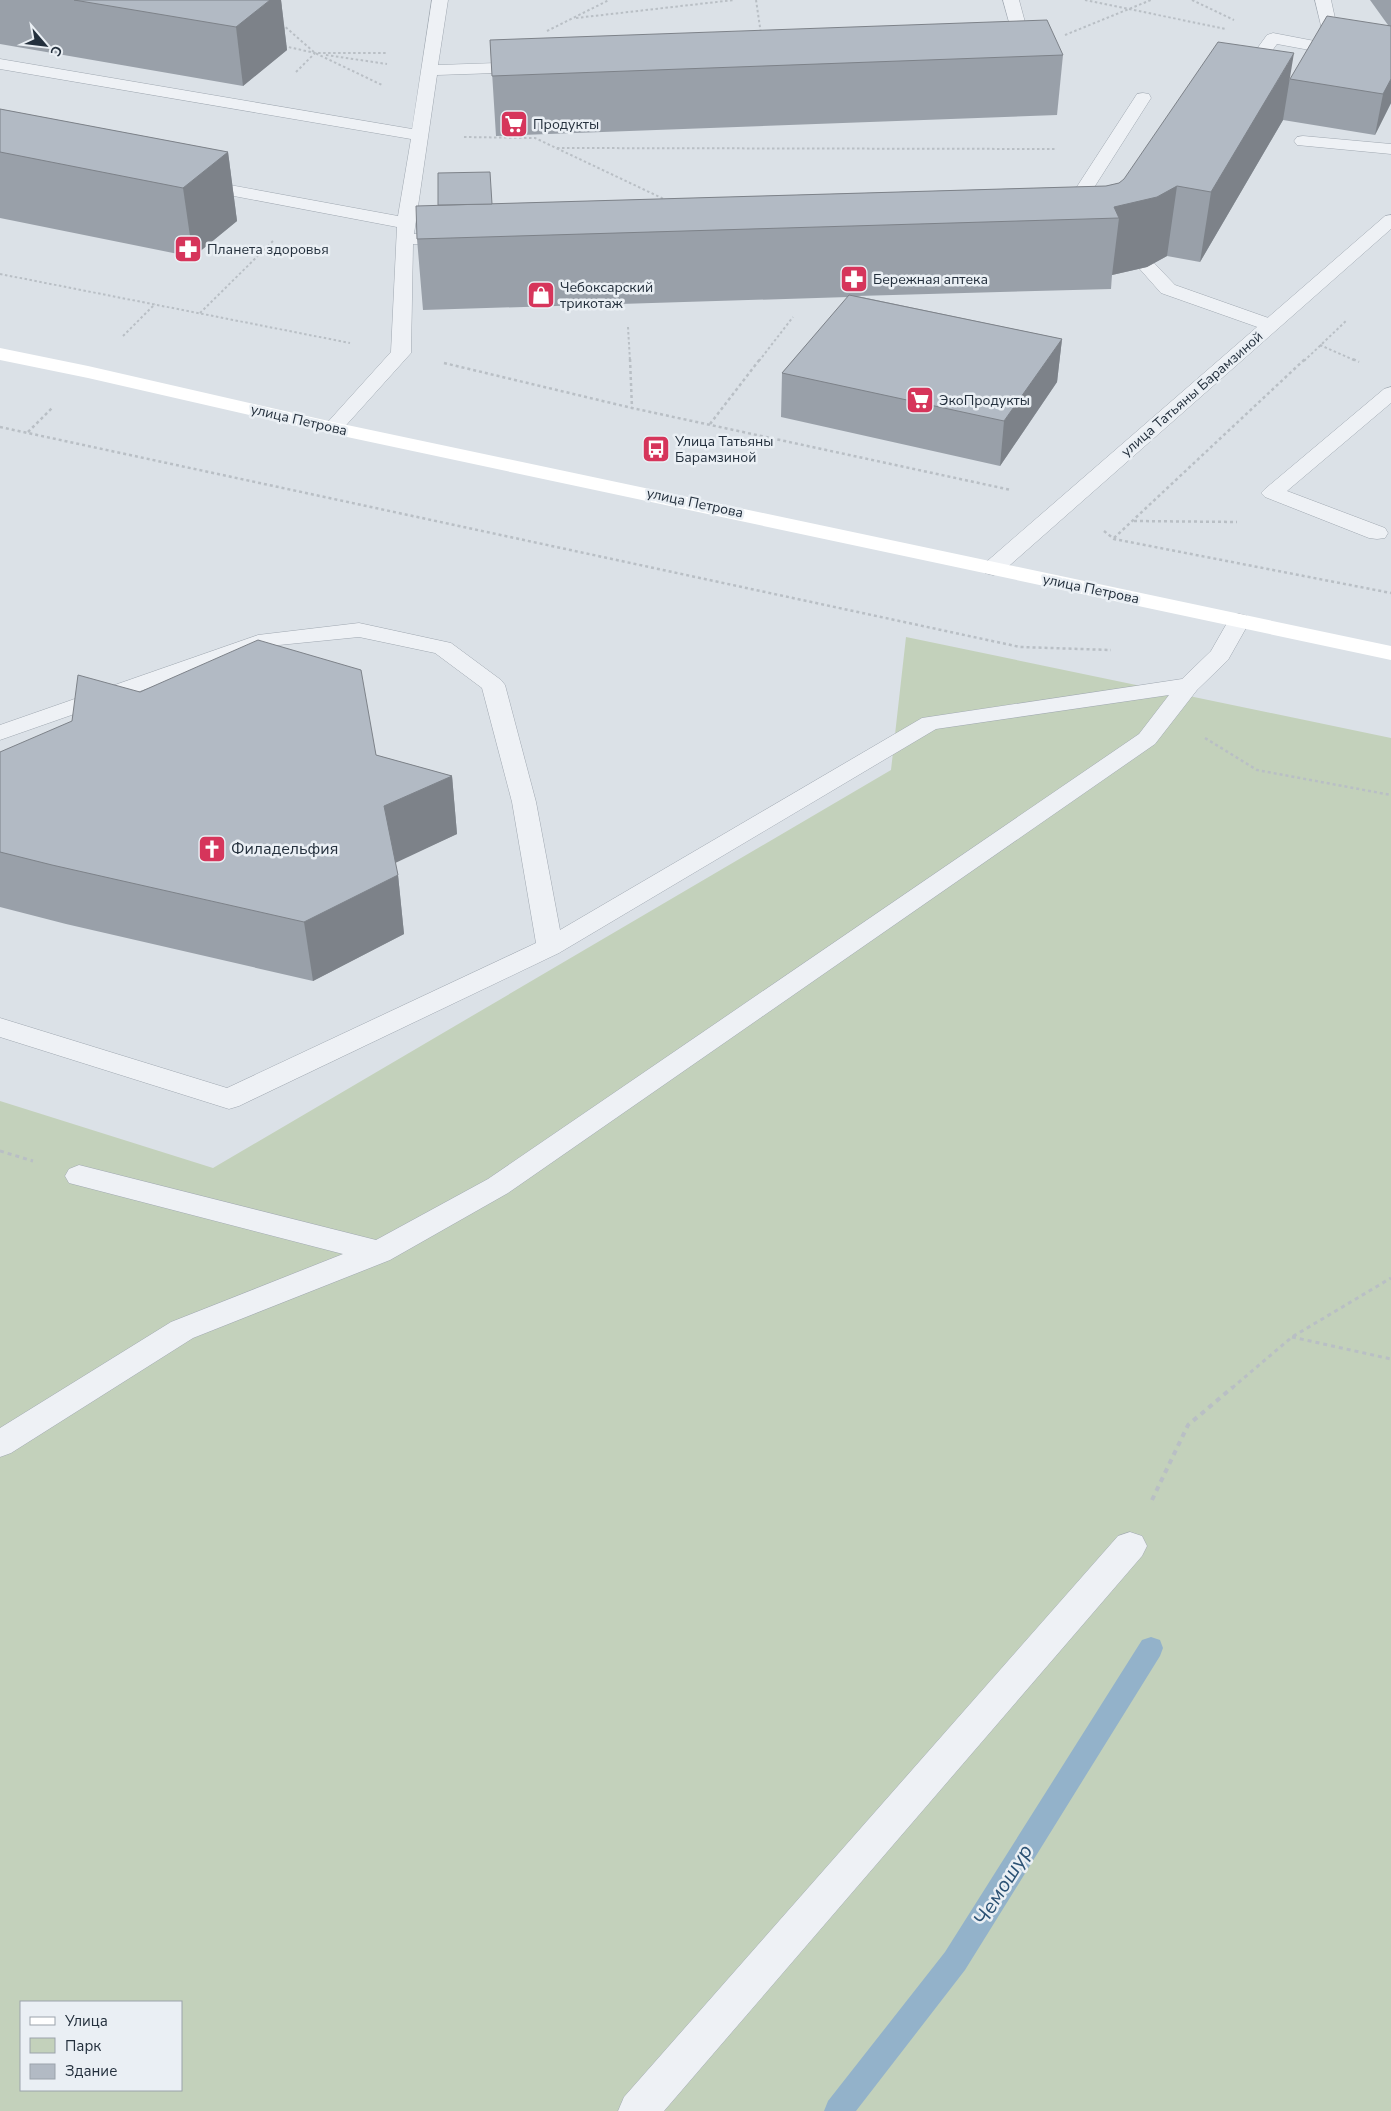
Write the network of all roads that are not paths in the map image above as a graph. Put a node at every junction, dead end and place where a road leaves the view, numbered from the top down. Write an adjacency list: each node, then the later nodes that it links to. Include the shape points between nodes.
1 (440, 0): 7 (street)
2 (1011, 0): 5 (street, via 1025,52)
3 (1323, 0): 4 (street)
4 (1334, 49): 6 (street); 10 (street, via 1273,38)
5 (1006, 53)
6 (1391, 60)
7 (431, 62): 9 (street); 12 (street)
8 (0, 64): 12 (street)
9 (547, 66)
10 (1234, 91)
11 (1143, 98): 18 (street, via 1056,232)
12 (420, 135): 17 (street)
13 (1303, 141): 14 (street)
14 (1391, 149)
15 (184, 182): 17 (street, via 309,206)
16 (1391, 220): 19 (street, улица Татьяны Барамзиной)
17 (405, 231): 20 (street); 26 (street, via 401,353)
18 (1064, 234)
19 (1371, 238): 21 (street); 23 (street, улица Татьяны Барамзиной)
20 (472, 239)
21 (1391, 244)
22 (1148, 267): 23 (street, via 1168,289)
23 (1270, 325): 29 (street, улица Татьяны Барамзиной)
24 (0, 354): 26 (main road, улица Петрова)
25 (1391, 394): 27 (street, via 1272,493)
26 (333, 428): 29 (main road, улица Петрова)
27 (1384, 527): 28 (street)
28 (1391, 551)
29 (993, 568): 30 (main road, улица Петрова)
30 (1239, 620): 31 (main road, улица Петрова); 32 (street, via 1220,655)
31 (1391, 653)
32 (1189, 685): 34 (street, via 930,723); 37 (street, via 1147,739 506,1181)
33 (0, 733): 34 (street, via 266,640 359,630 443,648 493,686 524,802)
34 (550, 947): 35 (street, via 229,1100)
35 (0, 1027)
36 (79, 1176): 37 (street)
37 (380, 1252): 38 (street, via 182,1330)
38 (0, 1444)
39 (1130, 1546): 40 (street)
40 (638, 2111)

